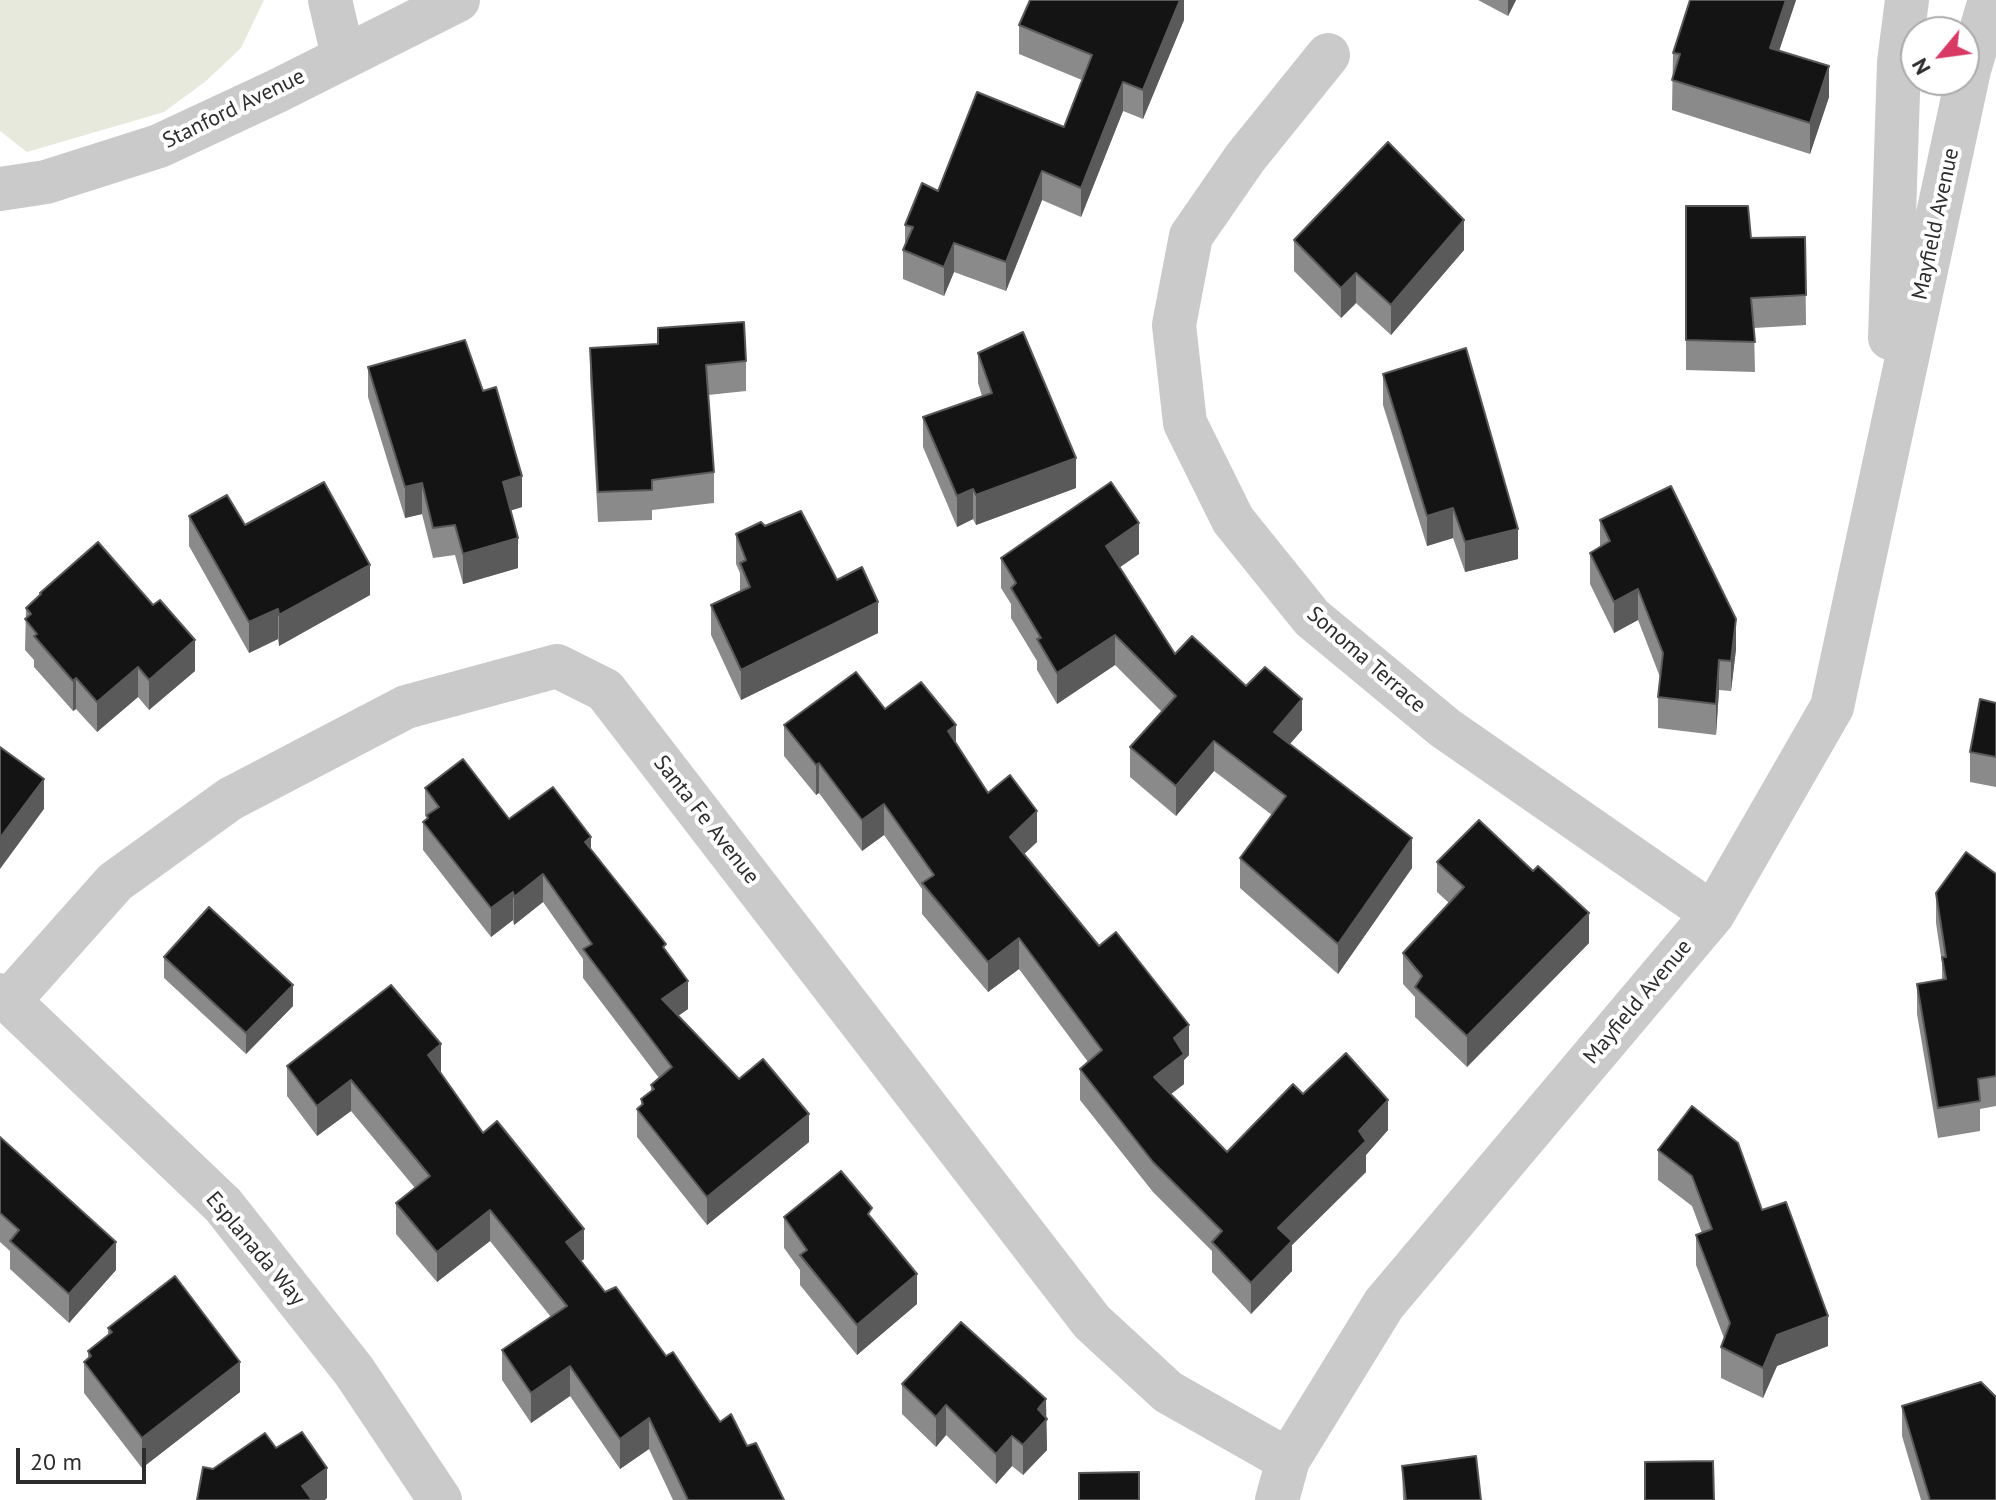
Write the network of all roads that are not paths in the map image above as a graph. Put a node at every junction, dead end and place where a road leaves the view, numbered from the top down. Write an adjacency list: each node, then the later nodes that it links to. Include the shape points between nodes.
1 (330, 0): 6 (street)
2 (458, 0): 6 (street, Stanford Avenue)
3 (1907, 0): 8 (street, Mayfield Avenue, via 1899,62)
4 (1990, 0): 8 (street, Mayfield Avenue, via 1969,70)
5 (1328, 55): 9 (street, Sonoma Terrace, via 1245,158 1191,236 1174,325 1185,423 1233,520 1312,618 1445,728)
6 (343, 56): 7 (street, Stanford Avenue, via 159,146 46,182)
7 (0, 189)
8 (1887, 449): 9 (street, Mayfield Avenue, via 1832,707)
9 (1713, 914): 11 (street, Mayfield Avenue, via 1384,1304)
10 (5, 998): 11 (street, Santa Fe Avenue, via 115,882 230,799 406,707 557,666 605,690 1092,1322 1168,1392); 12 (street, Esplanada Way, via 223,1205 354,1371)
11 (1283, 1480)
12 (440, 1500)

